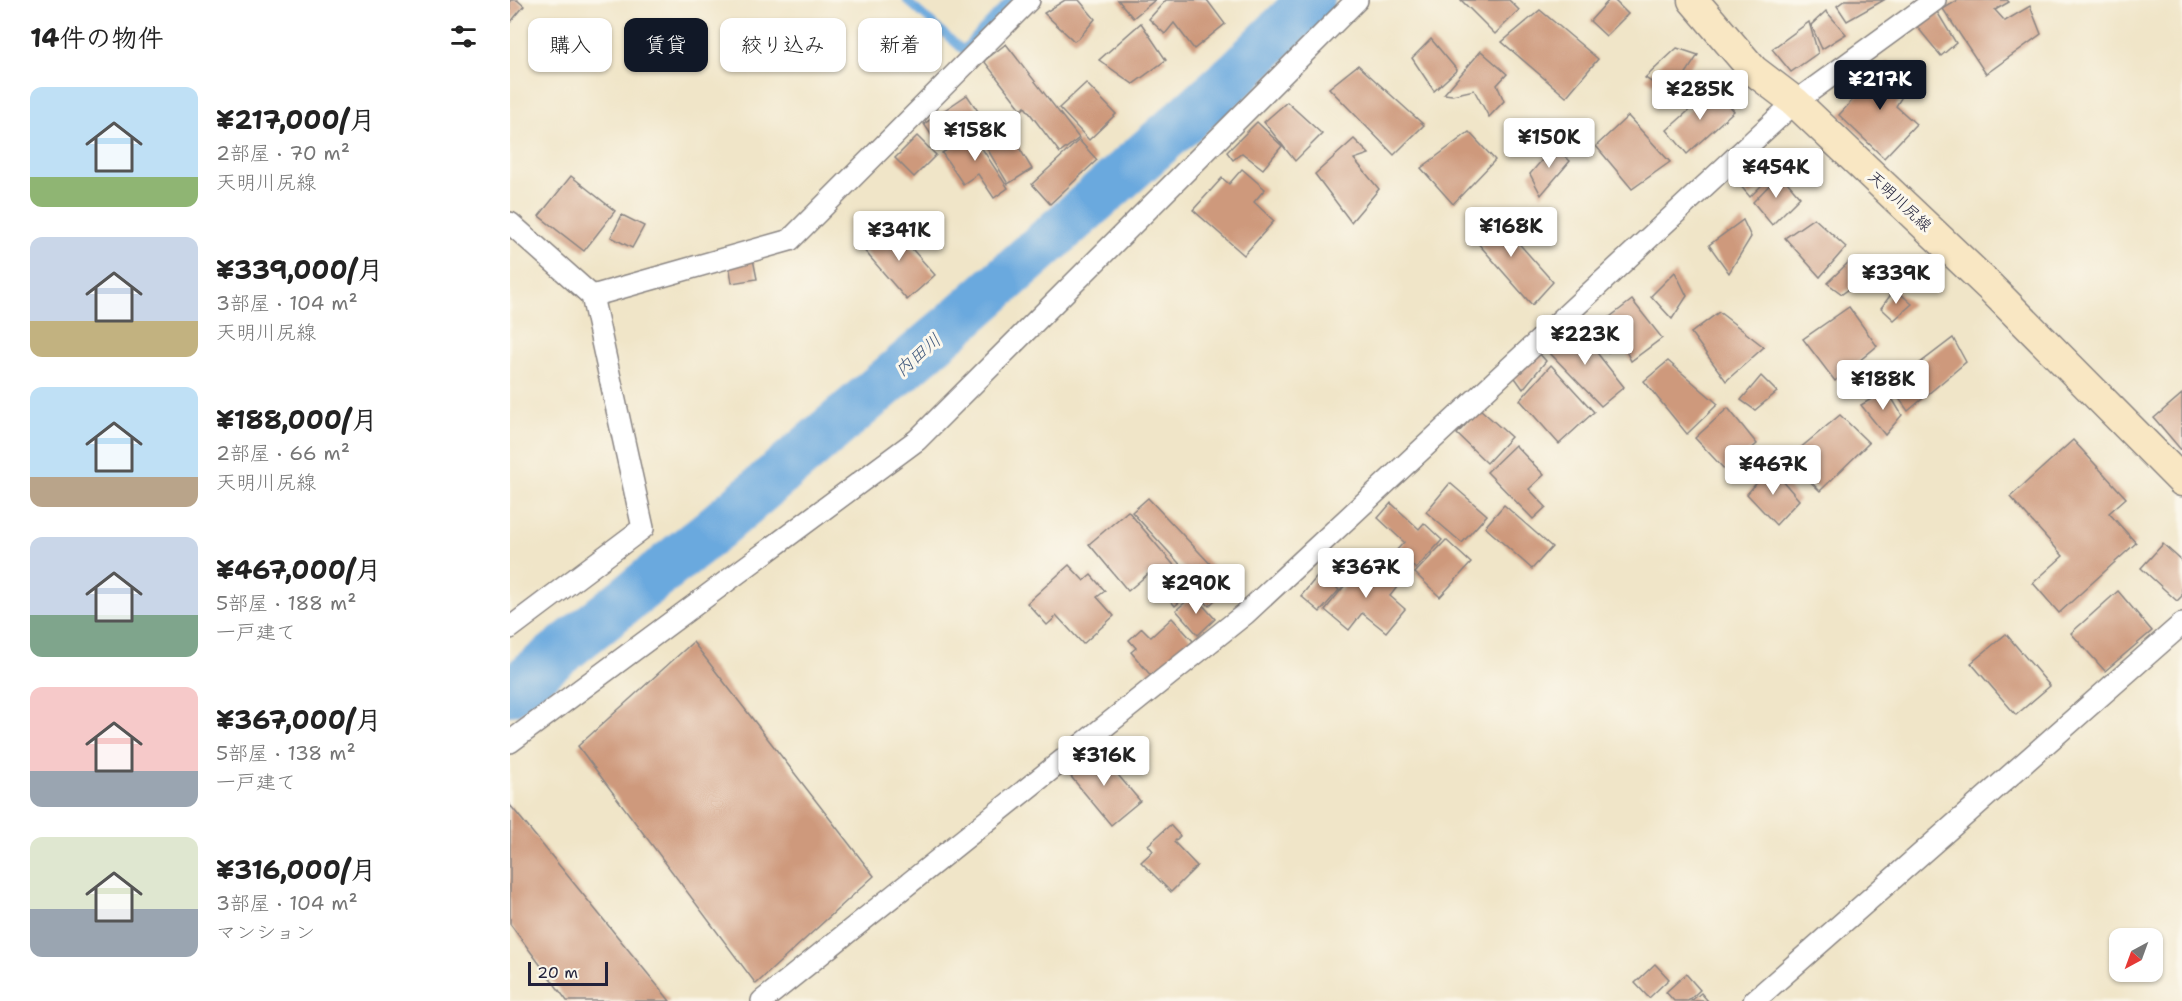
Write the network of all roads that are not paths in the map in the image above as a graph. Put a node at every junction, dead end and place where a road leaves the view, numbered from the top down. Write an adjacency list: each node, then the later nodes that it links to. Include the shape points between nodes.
1 (1029, 0): 7 (street, via 790,240)
2 (1357, 0): 11 (street, via 917,440)
3 (1693, 0): 5 (main road, 天明川尻線, via 1754,70)
4 (1935, 0): 5 (street)
5 (1795, 102): 8 (main road, 天明川尻線, via 1989,286); 12 (street, via 1245,614)
6 (510, 223): 7 (street)
7 (592, 296): 10 (street, via 643,528)
8 (2182, 481)
9 (2182, 624): 13 (street)
10 (510, 628)
11 (510, 742)
12 (762, 1001)
13 (1754, 1001)

